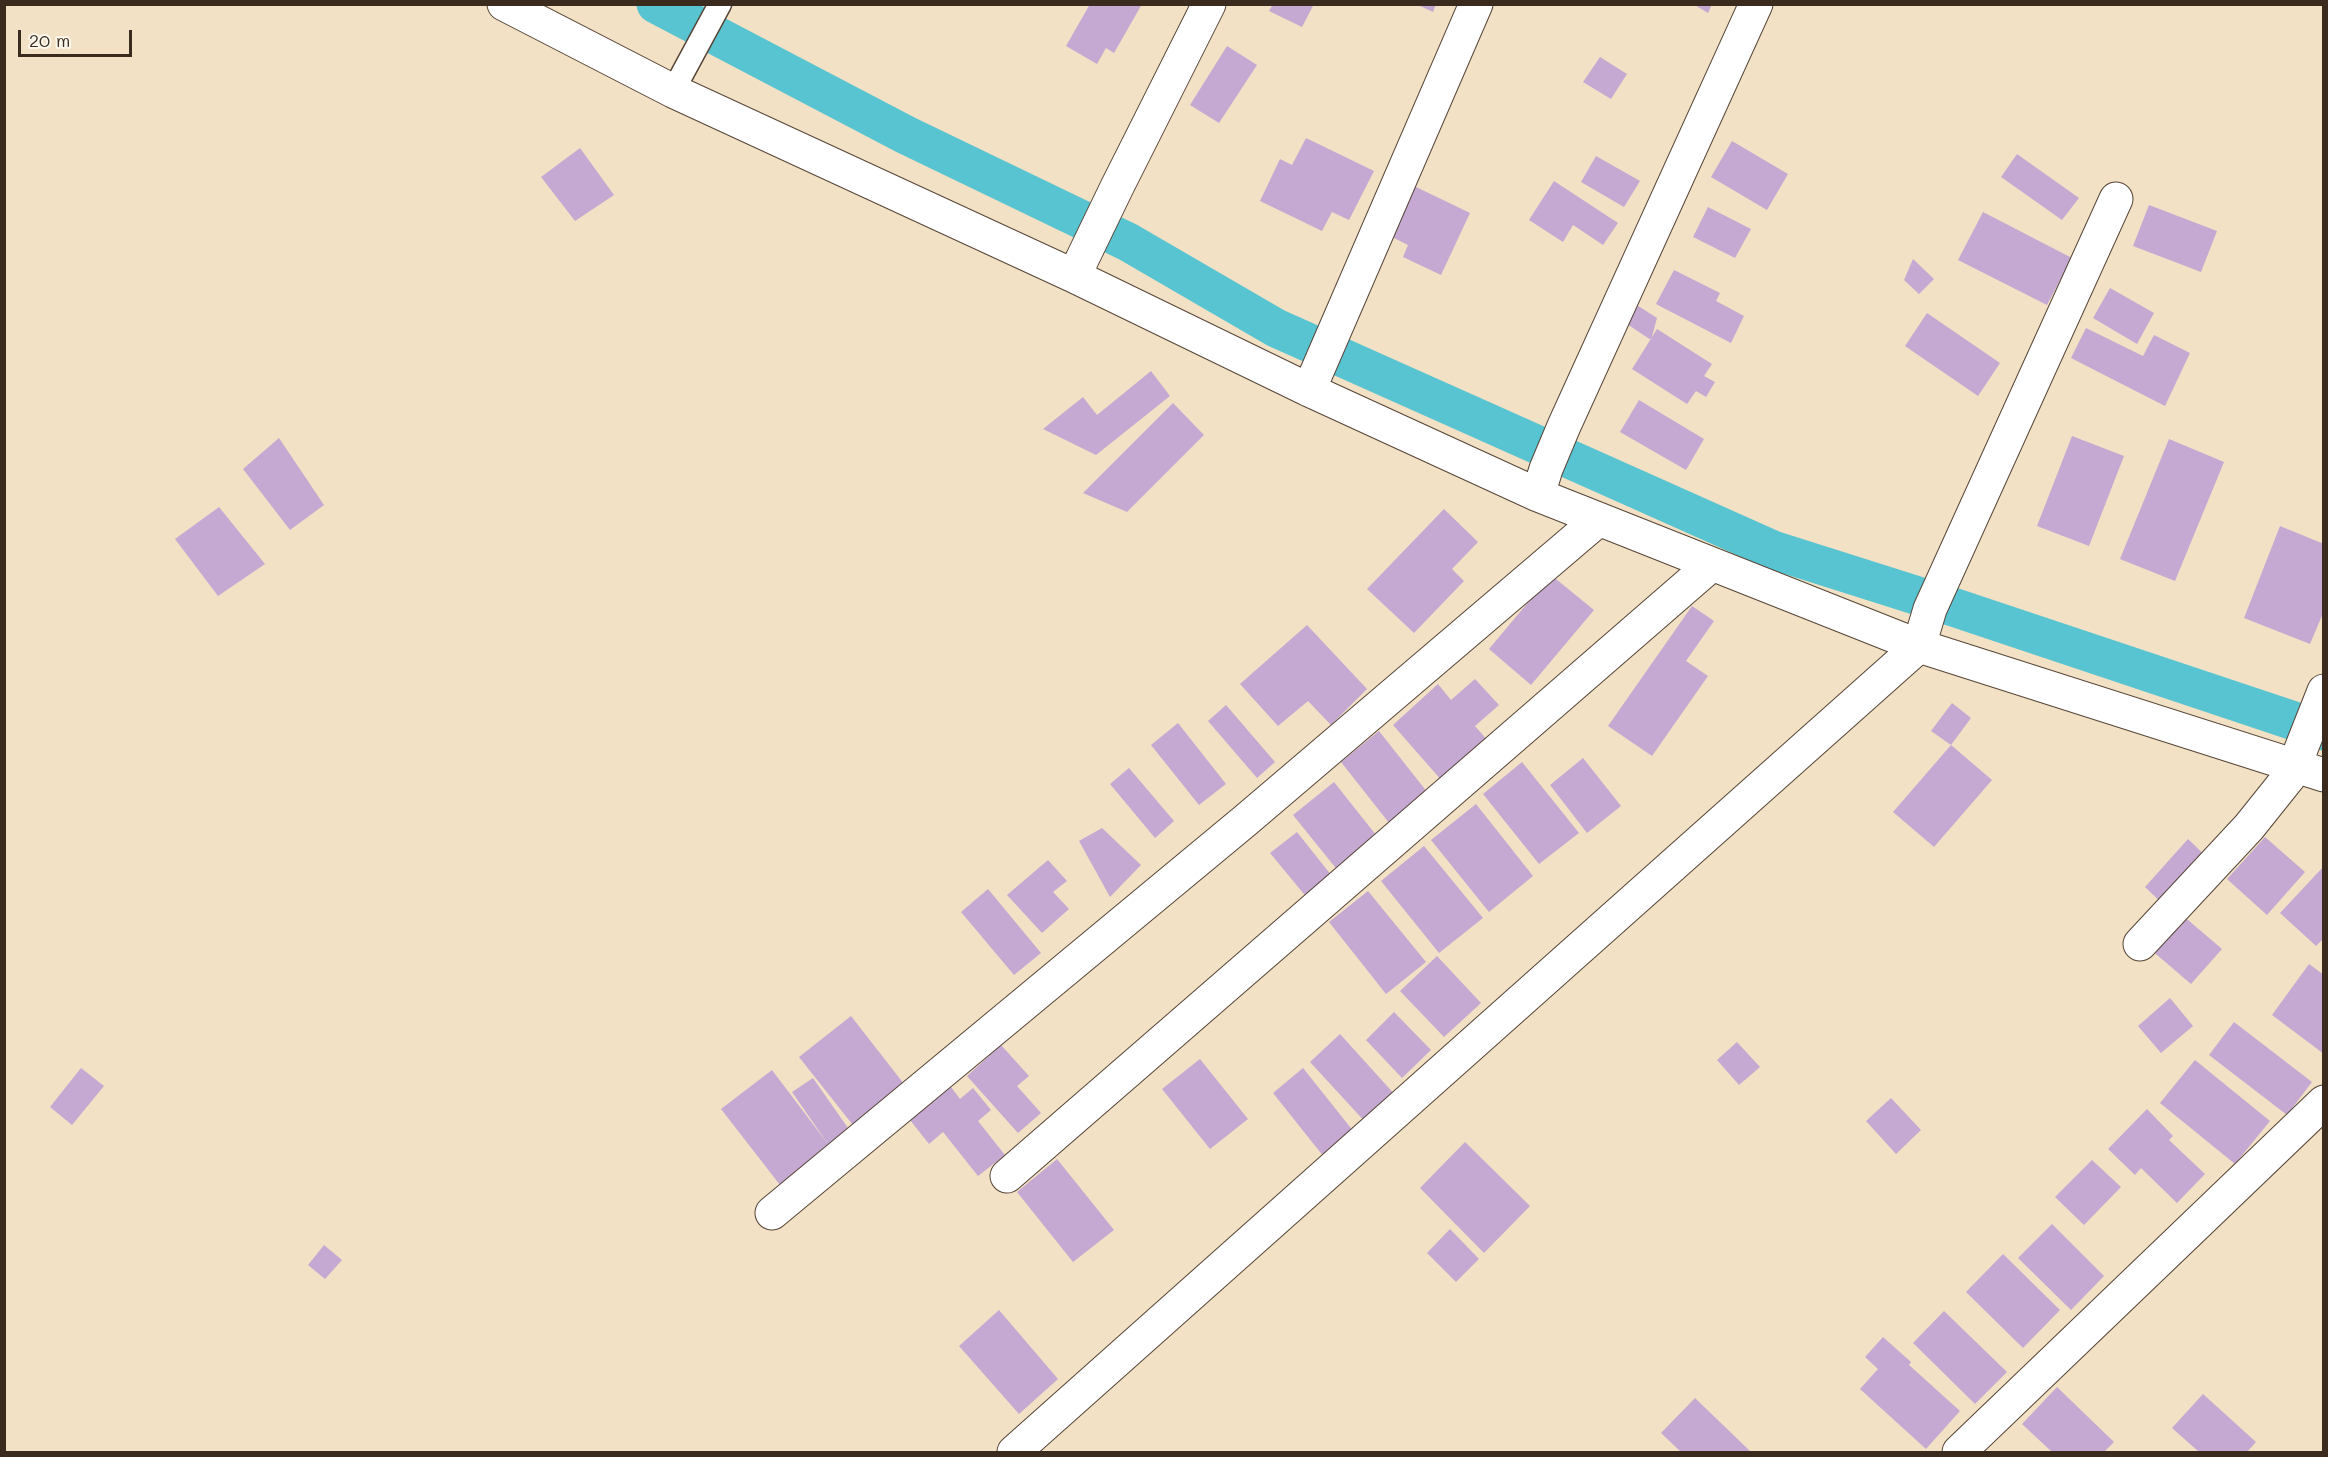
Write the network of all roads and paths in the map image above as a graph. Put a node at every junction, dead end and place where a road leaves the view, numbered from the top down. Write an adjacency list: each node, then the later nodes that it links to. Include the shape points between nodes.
1 (504, 4): 6 (street)
2 (1209, 4): 8 (street)
3 (1476, 4): 9 (street)
4 (1756, 4): 10 (street)
5 (719, 6): 6 (lane)
6 (673, 91): 8 (street)
7 (2116, 199): 13 (street, via 1930,609)
8 (1074, 276): 9 (street)
9 (1315, 376): 10 (street)
10 (1542, 482): 11 (street)
11 (1598, 520): 12 (street); 19 (street, via 1246,820)
12 (1711, 565): 13 (street); 18 (street)
13 (1919, 646): 15 (street); 20 (street)
14 (2324, 691): 15 (street)
15 (2307, 764): 16 (street)
16 (2140, 944)
17 (2324, 1102): 21 (street)
18 (1006, 1176)
19 (772, 1213)
20 (1014, 1452)
21 (1959, 1452)

